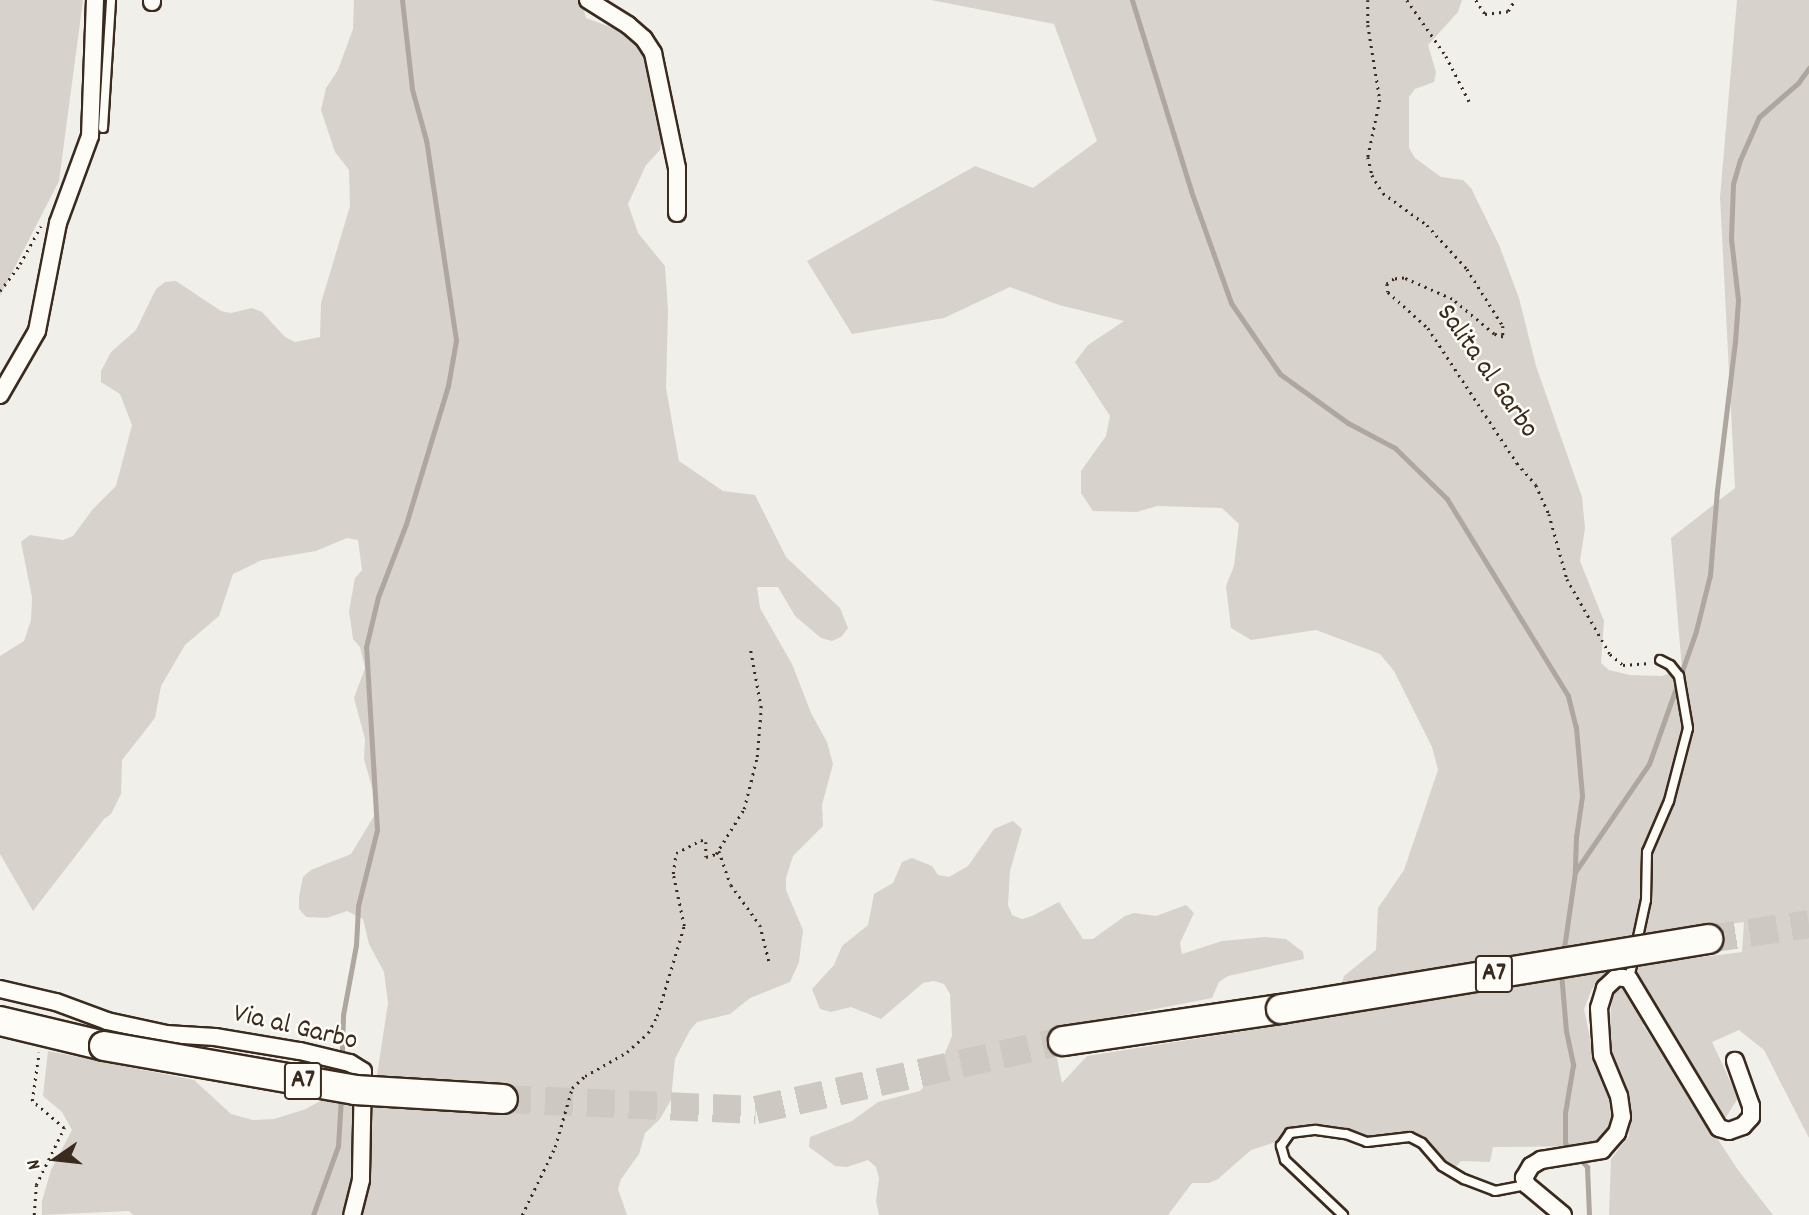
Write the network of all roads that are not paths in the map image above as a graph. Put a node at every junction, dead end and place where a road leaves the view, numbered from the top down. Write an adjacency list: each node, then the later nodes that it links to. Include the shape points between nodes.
1 (95, 0): 6 (street, via 90,136 58,223 37,331)
2 (111, 0): 4 (lane)
3 (588, 0): 5 (street, via 628,25 653,53 677,168)
4 (103, 128)
5 (677, 213)
6 (0, 395)
7 (1660, 660): 9 (lane, via 1679,676 1688,728 1669,801 1647,852 1646,900)
8 (1707, 939): 12 (highway, A7, bridge)
9 (1629, 979): 13 (street, via 1719,1128 1729,1131 1751,1117); 15 (street, via 1616,977 1605,988 1599,1008 1602,1055 1619,1096 1622,1117 1617,1133 1602,1150 1541,1160 1524,1178)
10 (0, 989): 16 (street, Via al Garbo, via 166,1034 300,1051 350,1063 363,1071 361,1180)
11 (0, 1021): 14 (highway, A7, bridge, via 104,1046 355,1090)
12 (1063, 1041)
13 (1735, 1061)
14 (503, 1099)
15 (1527, 1185): 17 (lane, via 1495,1191 1464,1179 1410,1137 1367,1142 1316,1129 1290,1133 1281,1146 1285,1160); 18 (street)
16 (352, 1215)
17 (1343, 1215)
18 (1563, 1215)

